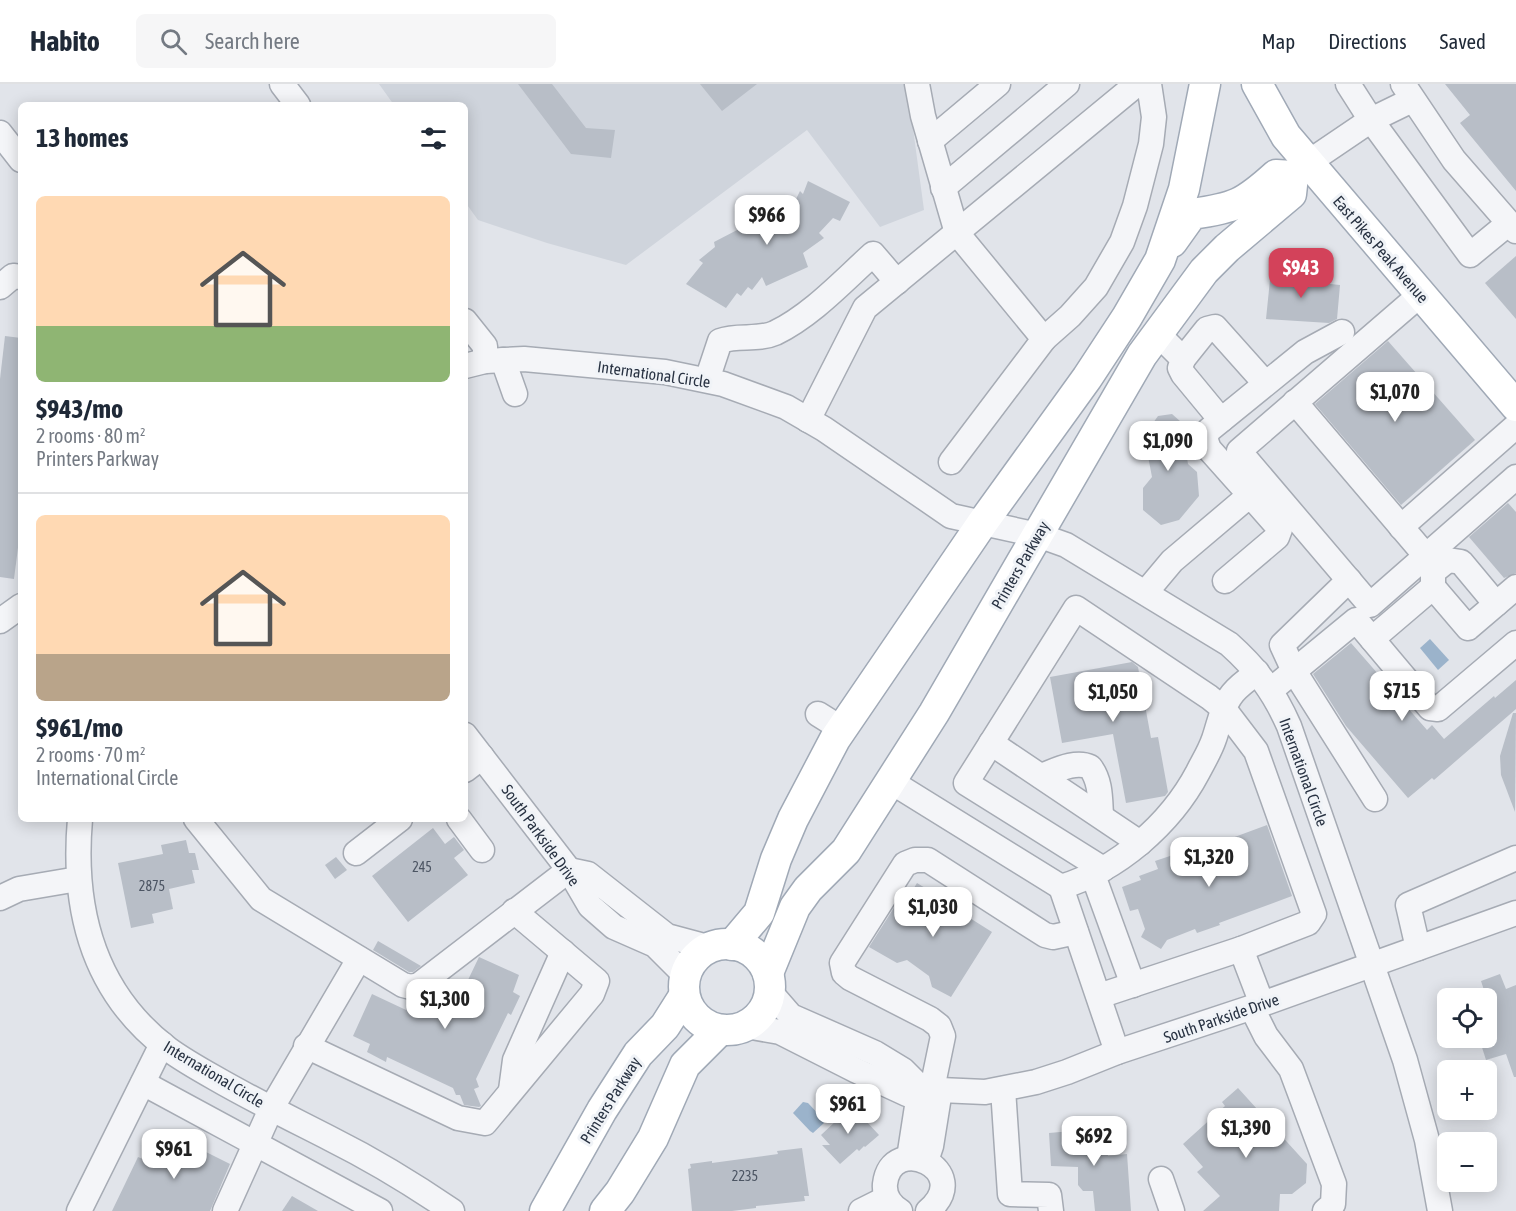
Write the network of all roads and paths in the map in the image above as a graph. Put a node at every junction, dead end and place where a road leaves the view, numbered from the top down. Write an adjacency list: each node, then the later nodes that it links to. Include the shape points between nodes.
1 (282, 84): 11 (street)
2 (998, 84): 14 (street)
3 (1067, 84): 17 (street)
4 (1137, 84): 19 (street)
5 (1149, 84): 28 (street, via 1154,117 1151,144 1122,242 1096,287)
6 (1205, 84): 20 (main road, via 1184,189)
7 (1257, 84): 16 (main road, East Pikes Peak Avenue)
8 (1348, 84): 12 (street)
9 (919, 85): 14 (street)
10 (1407, 92): 12 (street); 18 (street, via 1454,160)
11 (296, 102)
12 (1371, 120): 16 (street); 18 (street, via 1470,255)
13 (0, 133): 15 (street)
14 (930, 141): 17 (street)
15 (18, 156)
16 (1301, 169): 20 (main road, via 1276,175 1238,205 1192,214); 24 (main road, East Pikes Peak Avenue); 27 (main road, Printers Parkway, via 1291,194 1204,271)
17 (944, 188): 19 (street)
18 (1512, 227)
19 (957, 233): 22 (street); 28 (street)
20 (1160, 260): 42 (main road, via 1087,378)
21 (18, 277): 23 (street, via 13,276)
22 (897, 282): 31 (street, via 873,254 806,313 774,333 720,341); 36 (street, via 865,308)
23 (0, 287)
24 (1421, 294): 34 (street); 35 (main road, East Pikes Peak Avenue)
25 (468, 325): 30 (street, via 485,346)
26 (1342, 332): 32 (street, via 1305,352)
27 (1158, 334): 29 (street); 44 (main road, Printers Parkway, via 1112,405)
28 (1044, 339): 38 (street)
29 (1183, 359): 32 (street, via 1207,329 1215,327); 37 (street, via 1183,374)
30 (484, 362): 31 (street, International Circle, via 524,359 665,372); 33 (street)
31 (707, 380): 36 (street, International Circle, via 755,394)
32 (1265, 383): 37 (street)
33 (515, 394)
34 (1295, 402): 43 (street); 47 (street, via 1239,451)
35 (1515, 408): 43 (street)
36 (808, 420): 41 (street, International Circle)
37 (1221, 420): 40 (street, via 1205,438 1209,449)
38 (951, 462)
39 (1516, 477): 45 (street)
40 (1250, 495): 48 (street, via 1280,529 1277,537); 51 (street, via 1172,561)
41 (951, 516): 42 (street, International Circle); 46 (street)
42 (983, 522): 44 (street, International Circle); 46 (main road)
43 (1401, 527): 45 (street)
44 (1038, 535): 51 (street, International Circle, via 1066,545); 64 (main road, Printers Parkway)
45 (1426, 556): 47 (street, via 1371,605)
46 (958, 559): 83 (main road, via 830,722 759,913)
47 (1349, 580): 57 (street, via 1282,645)
48 (1224, 581)
49 (1433, 587): 52 (street, via 1468,628); 52 (street, via 1433,572 1448,560 1461,562); 55 (street)
50 (1516, 587): 52 (street)
51 (1146, 592): 58 (street, International Circle, via 1214,633 1244,657)
52 (1496, 604)
53 (18, 608): 54 (street)
54 (0, 621)
55 (1372, 639): 56 (street, via 1430,708 1438,709); 57 (street, via 1356,620)
56 (1516, 643)
57 (1294, 671): 58 (street); 65 (street)
58 (1264, 681): 59 (street, via 1231,695); 88 (street, International Circle, via 1289,726)
59 (1224, 709): 60 (street, via 1076,608); 71 (street, via 1214,740 1189,787); 85 (street, via 1256,751 1314,914 1308,923)
60 (991, 743): 63 (street); 76 (street, via 966,783)
61 (468, 746): 62 (street, South Parkside Drive)
62 (473, 764): 75 (street, South Parkside Drive)
63 (1041, 777): 66 (street); 66 (street, via 1071,766 1090,767 1097,777)
64 (890, 781): 78 (street); 89 (main road, Printers Parkway, via 846,851 795,906)
65 (1375, 800)
66 (1101, 816): 71 (street)
67 (80, 822): 77 (street, International Circle)
68 (198, 822): 87 (street, via 261,899)
69 (396, 822): 73 (street)
70 (461, 822): 72 (street)
71 (1140, 843): 76 (street)
72 (482, 850)
73 (356, 853)
74 (1516, 858): 84 (street, via 1408,905)
75 (569, 870): 80 (street); 83 (street, via 588,874 667,936); 90 (street, South Parkside Drive, via 590,906 614,927 655,945)
76 (1098, 872): 78 (street); 91 (street)
77 (78, 879): 79 (street, via 19,889); 95 (street, International Circle, via 87,931 101,969 136,1020)
78 (1061, 888): 82 (street)
79 (0, 898)
80 (514, 911): 86 (street); 87 (street, via 419,985 403,986)
81 (1516, 913): 84 (street, South Parkside Drive)
82 (1076, 932): 92 (street); 99 (street, via 1044,935 928,860 905,864 842,963 850,978 939,1026 943,1036)
83 (720, 946): 89 (main road, via 742,947 757,957); 90 (main road, via 698,956)
84 (1418, 948): 88 (street, South Parkside Drive)
85 (1241, 949): 91 (street); 93 (street)
86 (563, 952): 101 (street, via 515,1059); 101 (street, via 597,981 592,994)
87 (359, 959): 96 (street)
88 (1371, 964): 93 (street, South Parkside Drive); 118 (street, International Circle, via 1405,1060 1427,1140)
89 (769, 983): 94 (main road, via 762,1012); 99 (street, via 791,1016 875,1053)
90 (685, 985): 94 (main road, South Parkside Drive, via 691,1012 707,1025); 111 (main road, Printers Parkway, via 665,1026 638,1054 602,1110)
91 (1133, 985): 92 (street)
92 (1099, 996): 97 (street)
93 (1257, 1006): 97 (street, South Parkside Drive); 117 (street, via 1266,1036 1292,1069 1330,1174 1333,1204)
94 (733, 1028): 99 (street, South Parkside Drive, via 780,1032 907,1094); 112 (main road, via 685,1065 653,1138)
95 (162, 1044): 98 (street); 102 (street, International Circle)
96 (306, 1046): 101 (street, via 458,1118 485,1123); 102 (street)
97 (1118, 1052): 100 (street, South Parkside Drive)
98 (142, 1083): 103 (street); 107 (street)
99 (931, 1089): 100 (street, South Parkside Drive); 104 (street, via 931,1146)
100 (1003, 1089): 115 (street, via 1010,1194 1049,1195)
101 (511, 1090)
102 (271, 1109): 103 (street); 110 (street, International Circle, via 387,1169)
103 (255, 1143): 108 (street); 109 (street)
104 (918, 1159): 106 (street, via 900,1161 892,1167 885,1187); 114 (street, via 934,1167 942,1184 938,1202)
105 (1161, 1179): 116 (street)
106 (893, 1204): 113 (street)
107 (80, 1211)
108 (225, 1211)
109 (380, 1211)
110 (452, 1211)
111 (545, 1211)
112 (605, 1211)
113 (861, 1211)
114 (928, 1211)
115 (1051, 1211)
116 (1172, 1211)
117 (1325, 1211)
118 (1440, 1211)

